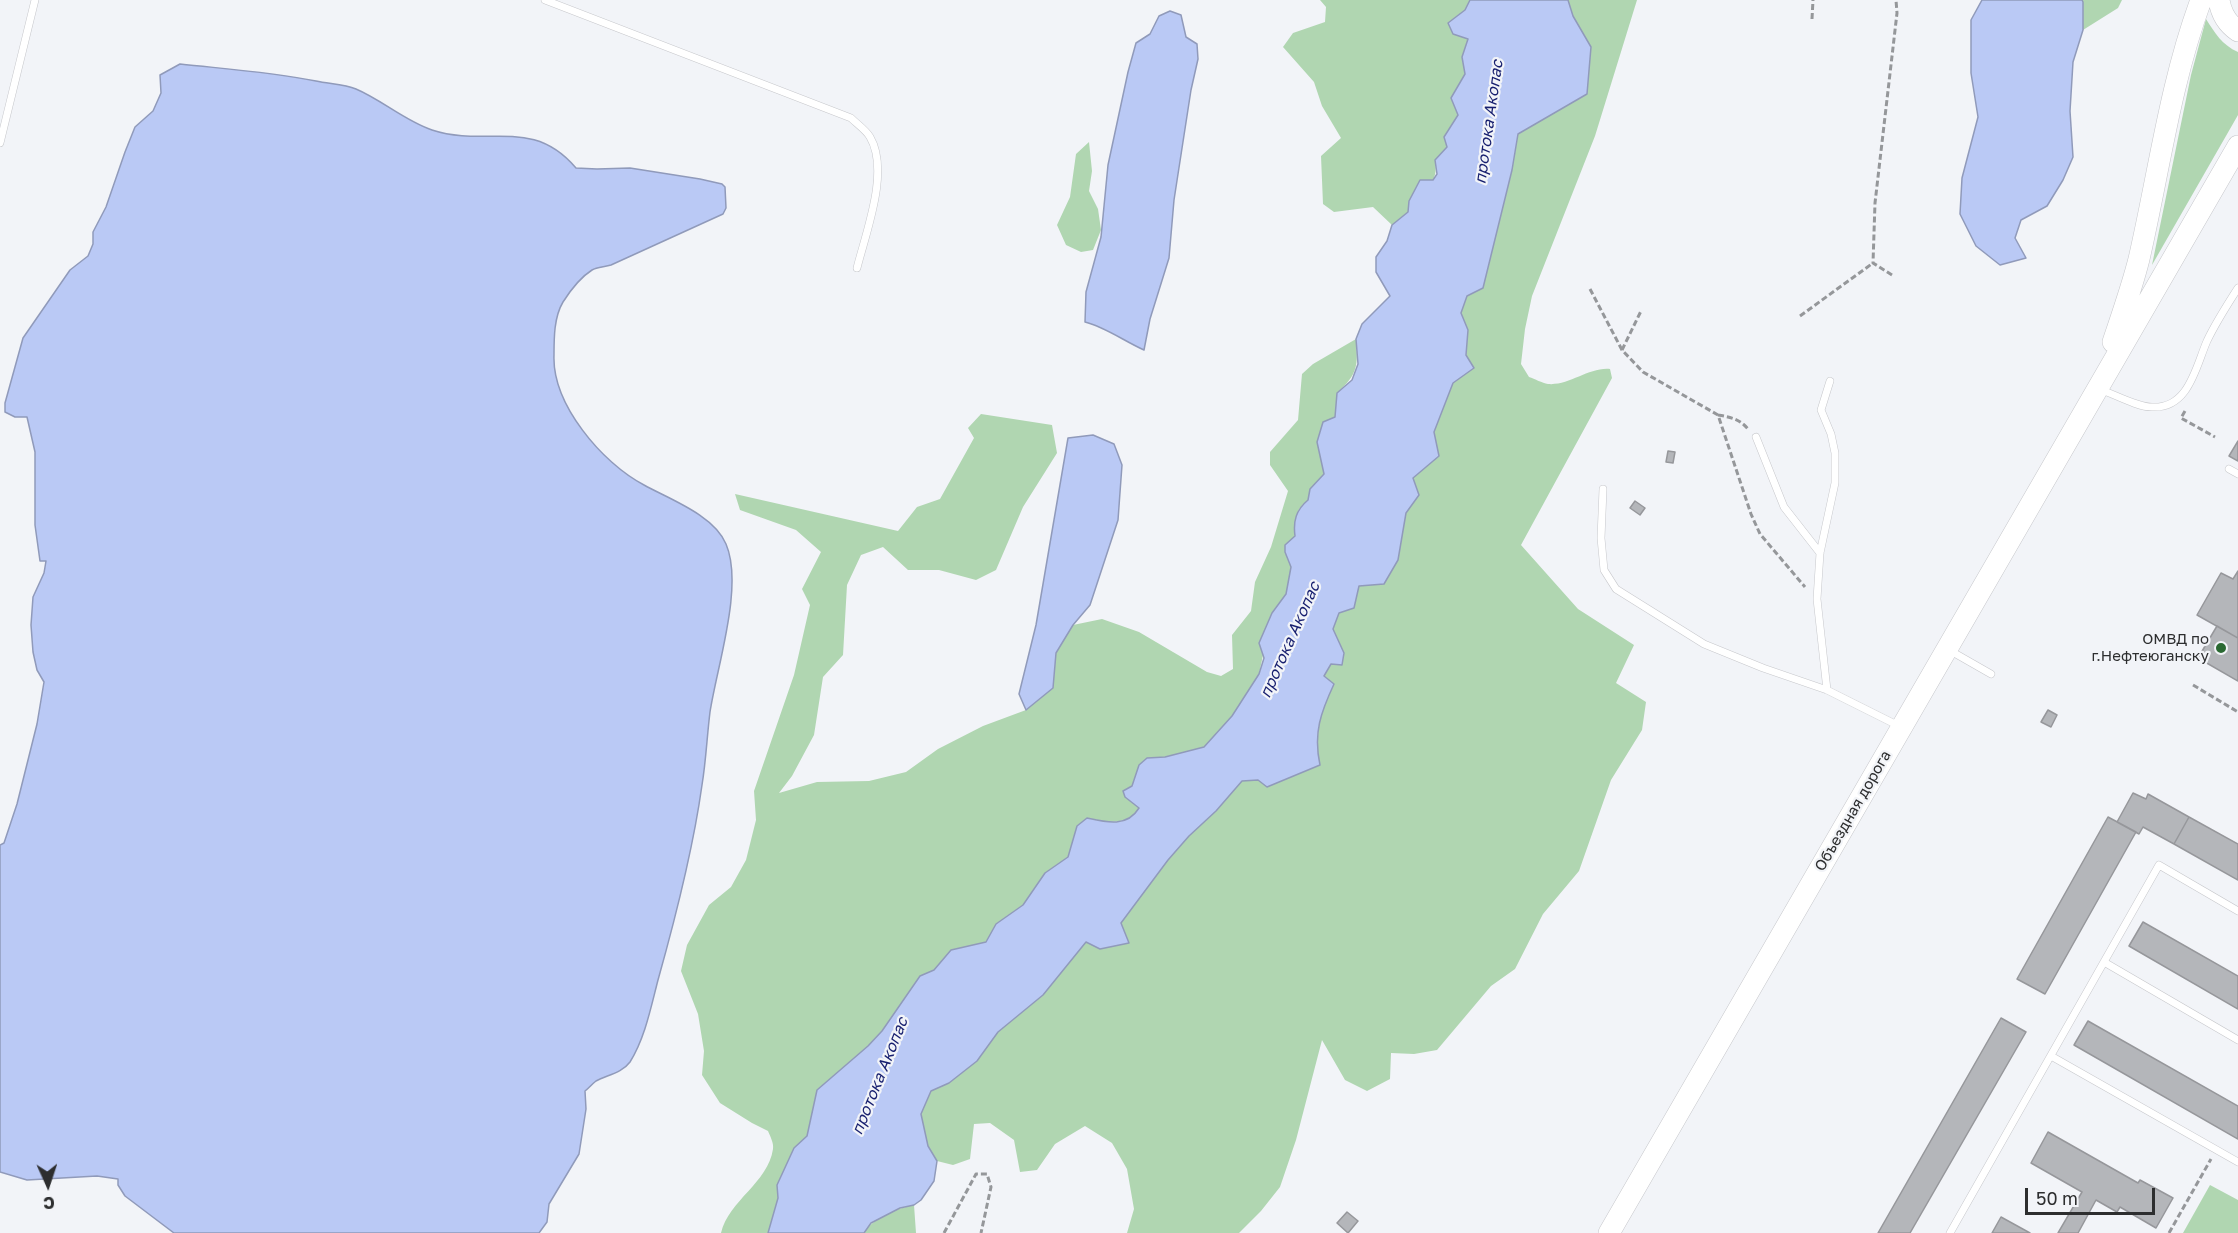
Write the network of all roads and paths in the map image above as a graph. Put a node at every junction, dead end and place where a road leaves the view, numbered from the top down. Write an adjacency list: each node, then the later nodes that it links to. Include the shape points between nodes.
1 (35, 0): 9 (lane)
2 (545, 0): 12 (lane, via 851,118 870,136 878,153 879,179)
3 (1813, 0): 7 (path)
4 (1896, 0): 11 (path, via 1875,203)
5 (2201, 0): 20 (main road, via 2186,40 2138,261)
6 (2219, 0): 8 (main road, via 2221,13)
7 (1812, 19)
8 (2238, 31)
9 (0, 143)
10 (2238, 146): 20 (main road)
11 (1873, 263): 13 (path); 17 (path)
12 (858, 268)
13 (1892, 275)
14 (2238, 288): 20 (lane, via 2207,340 2186,391 2176,401 2152,407)
15 (1590, 289): 18 (path)
16 (1641, 311): 18 (path)
17 (1800, 316)
18 (1622, 350): 22 (path, via 1643,372)
19 (1830, 381): 28 (lane, via 1821,410 1835,453 1835,483)
20 (2097, 388): 30 (main road, Объездная дорога)
21 (2185, 411): 24 (path, via 2181,418)
22 (1718, 415): 23 (path, via 1743,423); 29 (path, via 1760,534)
23 (1756, 437): 28 (lane, via 1784,507)
24 (2215, 437)
25 (2229, 469): 26 (lane)
26 (2238, 474)
27 (1603, 489): 33 (lane, via 1604,570 1616,589 1704,644)
28 (1820, 553): 29 (lane)
29 (1817, 599): 33 (lane)
30 (1946, 649): 31 (lane); 35 (main road, Объездная дорога)
31 (1991, 674)
32 (2193, 685): 34 (path)
33 (1827, 690): 35 (lane)
34 (2238, 712)
35 (1901, 727): 44 (main road, Объездная дорога)
36 (2238, 911): 37 (lane, via 2158,865)
37 (2104, 962): 38 (lane); 39 (lane)
38 (2238, 1040)
39 (2051, 1056): 40 (lane); 45 (lane)
40 (2216, 1149): 41 (lane); 46 (path)
41 (2238, 1162)
42 (944, 1233): 43 (path, via 976,1174 987,1174 991,1187)
43 (981, 1233)
44 (1609, 1233)
45 (1950, 1233)
46 (2169, 1233)

